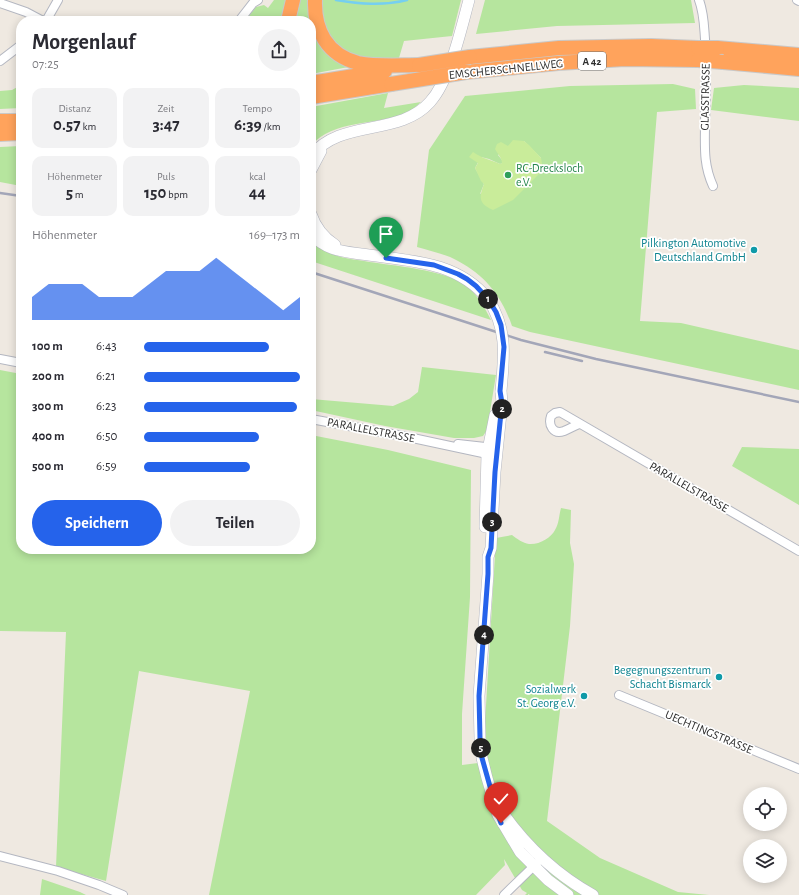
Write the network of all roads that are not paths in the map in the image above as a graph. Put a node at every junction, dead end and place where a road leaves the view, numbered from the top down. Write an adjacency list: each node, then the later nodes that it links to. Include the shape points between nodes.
1 (58, 0): 9 (street)
2 (258, 0): 10 (street)
3 (293, 0): 11 (highway)
4 (315, 0): 12 (highway)
5 (469, 0): 26 (main road, via 445,77 426,107 404,120 359,129)
6 (0, 3): 8 (street)
7 (702, 3): 29 (street, GLASSTRASSE, via 707,70 704,159)
8 (34, 16)
9 (48, 16)
10 (243, 16)
11 (289, 16)
12 (316, 16)
13 (316, 18): 18 (highway, via 326,43 348,60)
14 (16, 49): 17 (street)
15 (698, 54): 16 (highway, EMSCHERSCHNELLWEG / A 42, bridge, via 717,48); 18 (highway, EMSCHERSCHNELLWEG / A 42, bridge, via 651,46 559,48); 19 (highway, EMSCHERSCHNELLWEG / A 42, bridge, via 722,62); 21 (highway, EMSCHERSCHNELLWEG / A 42, bridge, via 466,72)
16 (799, 55)
17 (0, 61)
18 (396, 67): 20 (highway, EMSCHERSCHNELLWEG / A 42)
19 (799, 69)
20 (316, 82)
21 (316, 97)
22 (16, 121): 23 (highway)
23 (0, 122)
24 (16, 133): 25 (highway)
25 (0, 134)
26 (333, 139): 27 (main road); 28 (main road)
27 (316, 151)
28 (316, 160)
29 (713, 186)
30 (316, 224): 32 (main road, via 325,237)
31 (316, 238): 32 (main road, via 329,247)
32 (354, 253): 37 (main road, bridge, via 446,269 467,279 488,299 496,312 504,338 504,363)
33 (0, 359): 34 (street)
34 (16, 362)
35 (316, 420): 37 (street, PARALLELSTRASSE)
36 (579, 424): 38 (street, PARALLELSTRASSE)
37 (492, 452): 41 (main road, via 485,548 488,574 479,696 482,758)
38 (799, 551)
39 (619, 695): 40 (street, UECHTINGSTRASSE)
40 (799, 769)
41 (494, 798): 43 (main road, via 527,844); 44 (main road, via 501,823 520,852)
42 (0, 856): 45 (street, via 58,871)
43 (542, 858): 44 (street); 48 (main road, via 571,882)
44 (534, 866): 46 (street); 47 (main road)
45 (123, 895)
46 (504, 895)
47 (568, 895)
48 (592, 895)

